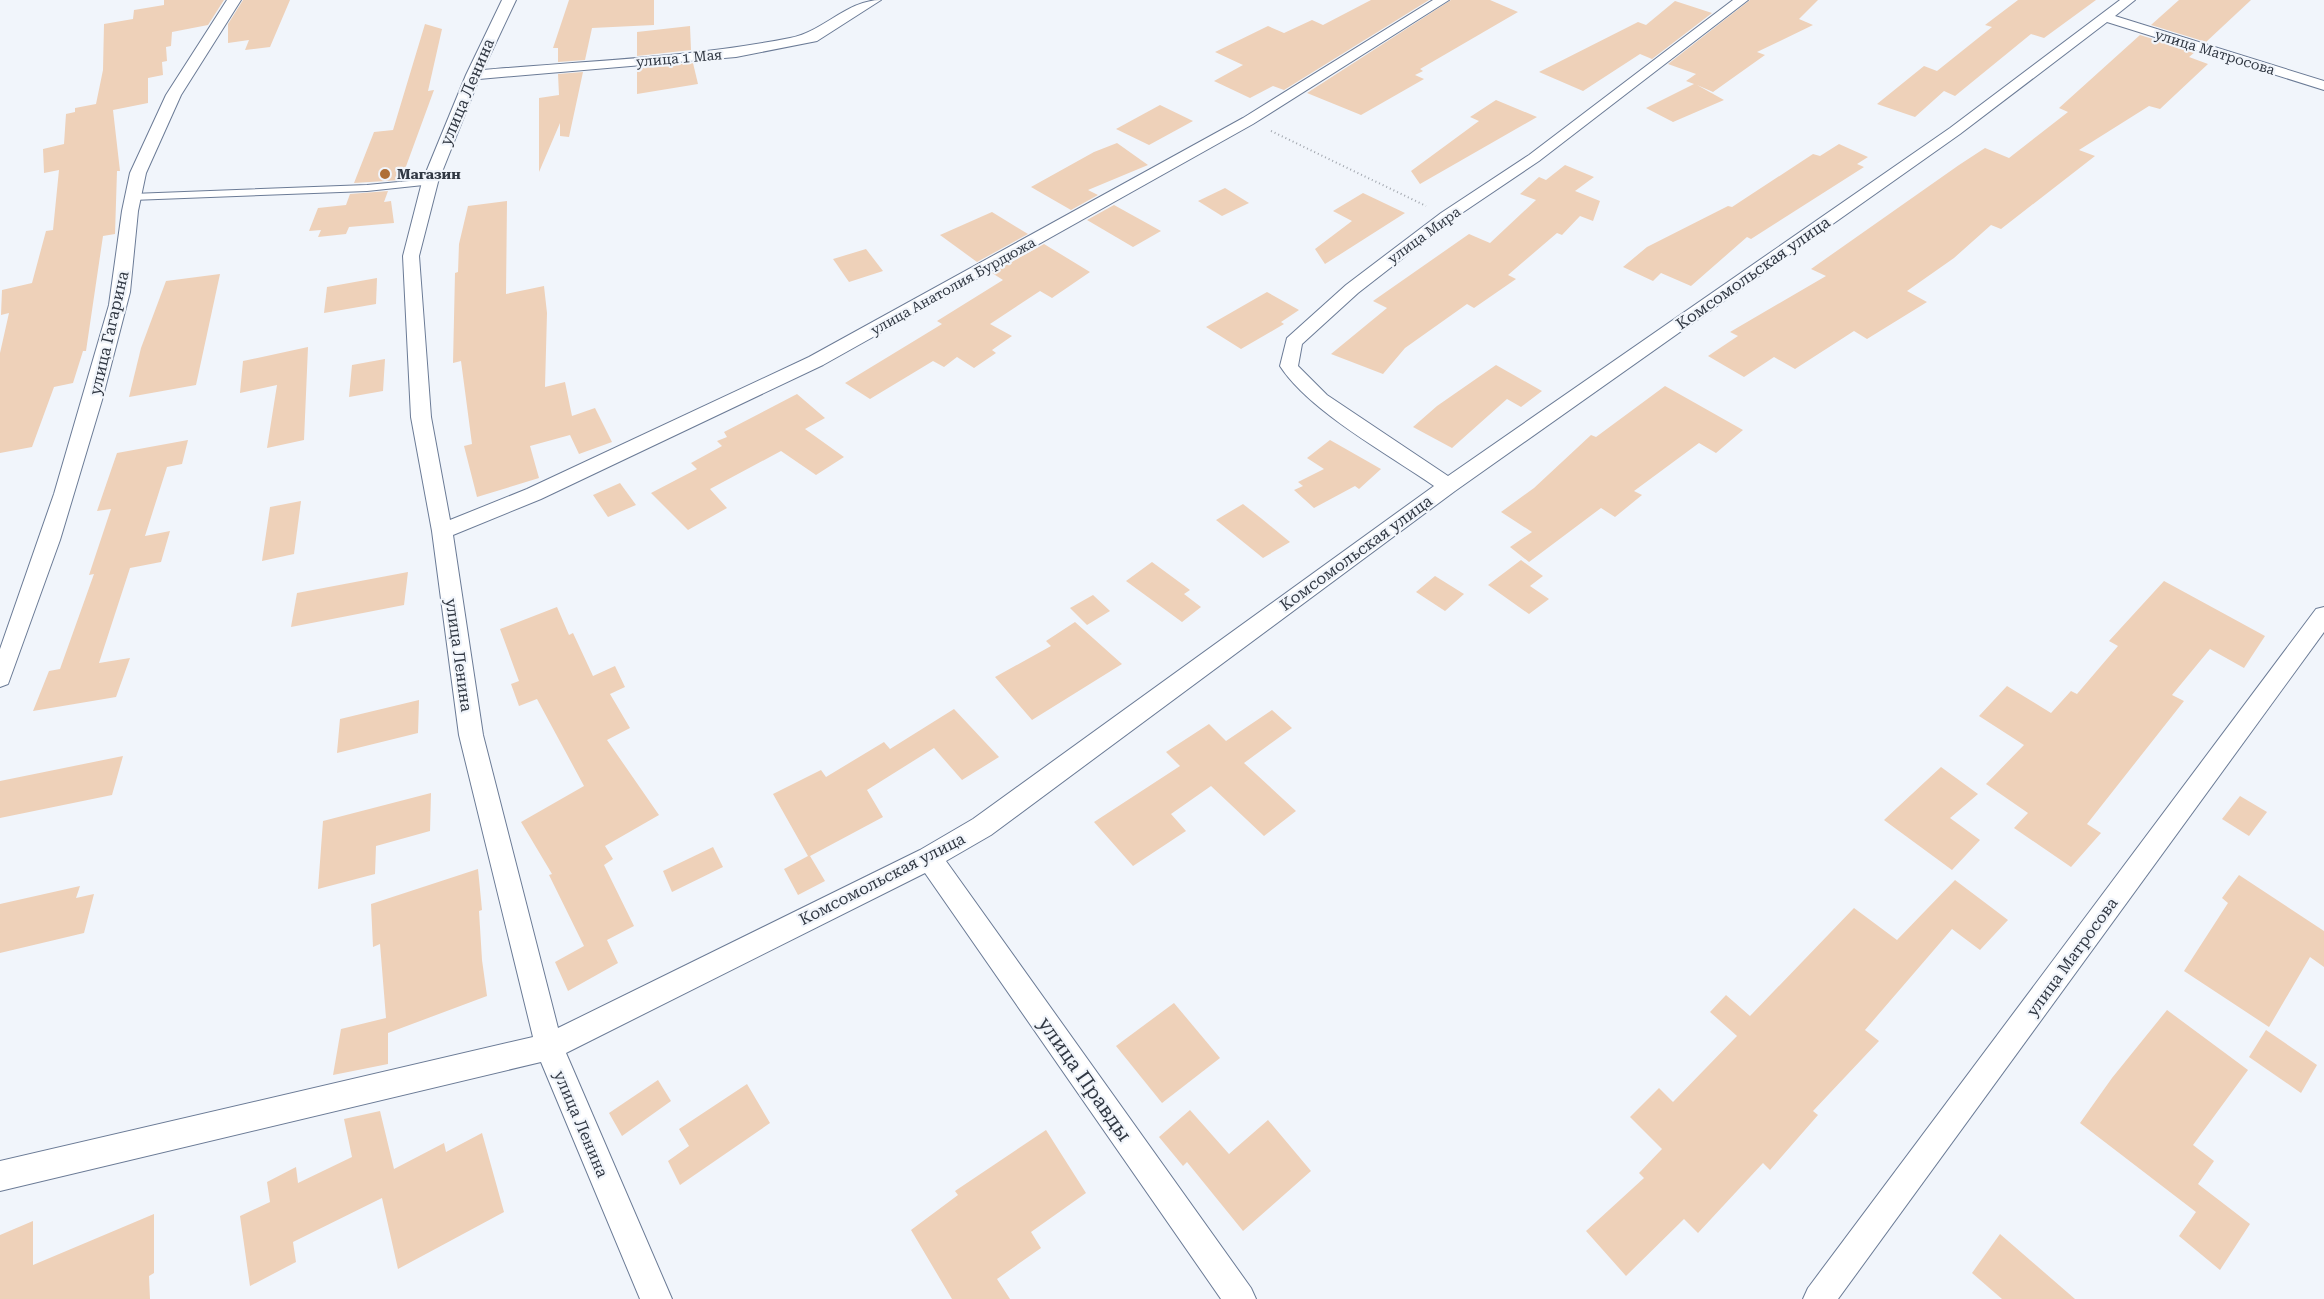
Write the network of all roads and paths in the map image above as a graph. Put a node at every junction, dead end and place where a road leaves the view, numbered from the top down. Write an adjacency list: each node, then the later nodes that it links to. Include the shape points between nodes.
1 (234, 0): 12 (street, улица Гагарина, via 147,144)
2 (509, 0): 8 (street, улица Ленина)
3 (874, 0): 8 (street, улица 1 Мая, via 812,38 736,53)
4 (1442, 0): 10 (street, улица Анатолия Бурдюжа)
5 (1741, 0): 13 (street, улица Мира, via 1534,158)
6 (2128, 0): 7 (street, Комсомольская улица)
7 (2107, 18): 9 (street, улица Матросова); 14 (street, Комсомольская улица, via 1955,131)
8 (473, 75): 11 (street, улица Ленина)
9 (2324, 86)
10 (1248, 121): 13 (path); 15 (street, улица Анатолия Бурдюжа, via 816,361 545,489)
11 (430, 182): 12 (lane); 15 (street, улица Ленина, via 411,256 421,417)
12 (132, 197): 17 (street, улица Гагарина, via 123,289 84,433)
13 (1447, 216): 14 (street, улица Мира, via 1304,329 1293,342 1289,366 1320,399)
14 (1448, 486): 18 (street, Комсомольская улица, via 982,827)
15 (442, 531): 19 (street, улица Ленина, via 471,735)
16 (2324, 615): 23 (street, улица Матросова)
17 (0, 678)
18 (929, 858): 19 (street, Комсомольская улица); 22 (street, улица Правды)
19 (549, 1047): 20 (street, Комсомольская улица); 21 (street, улица Ленина)
20 (0, 1176)
21 (656, 1299)
22 (1240, 1299)
23 (1819, 1299)

